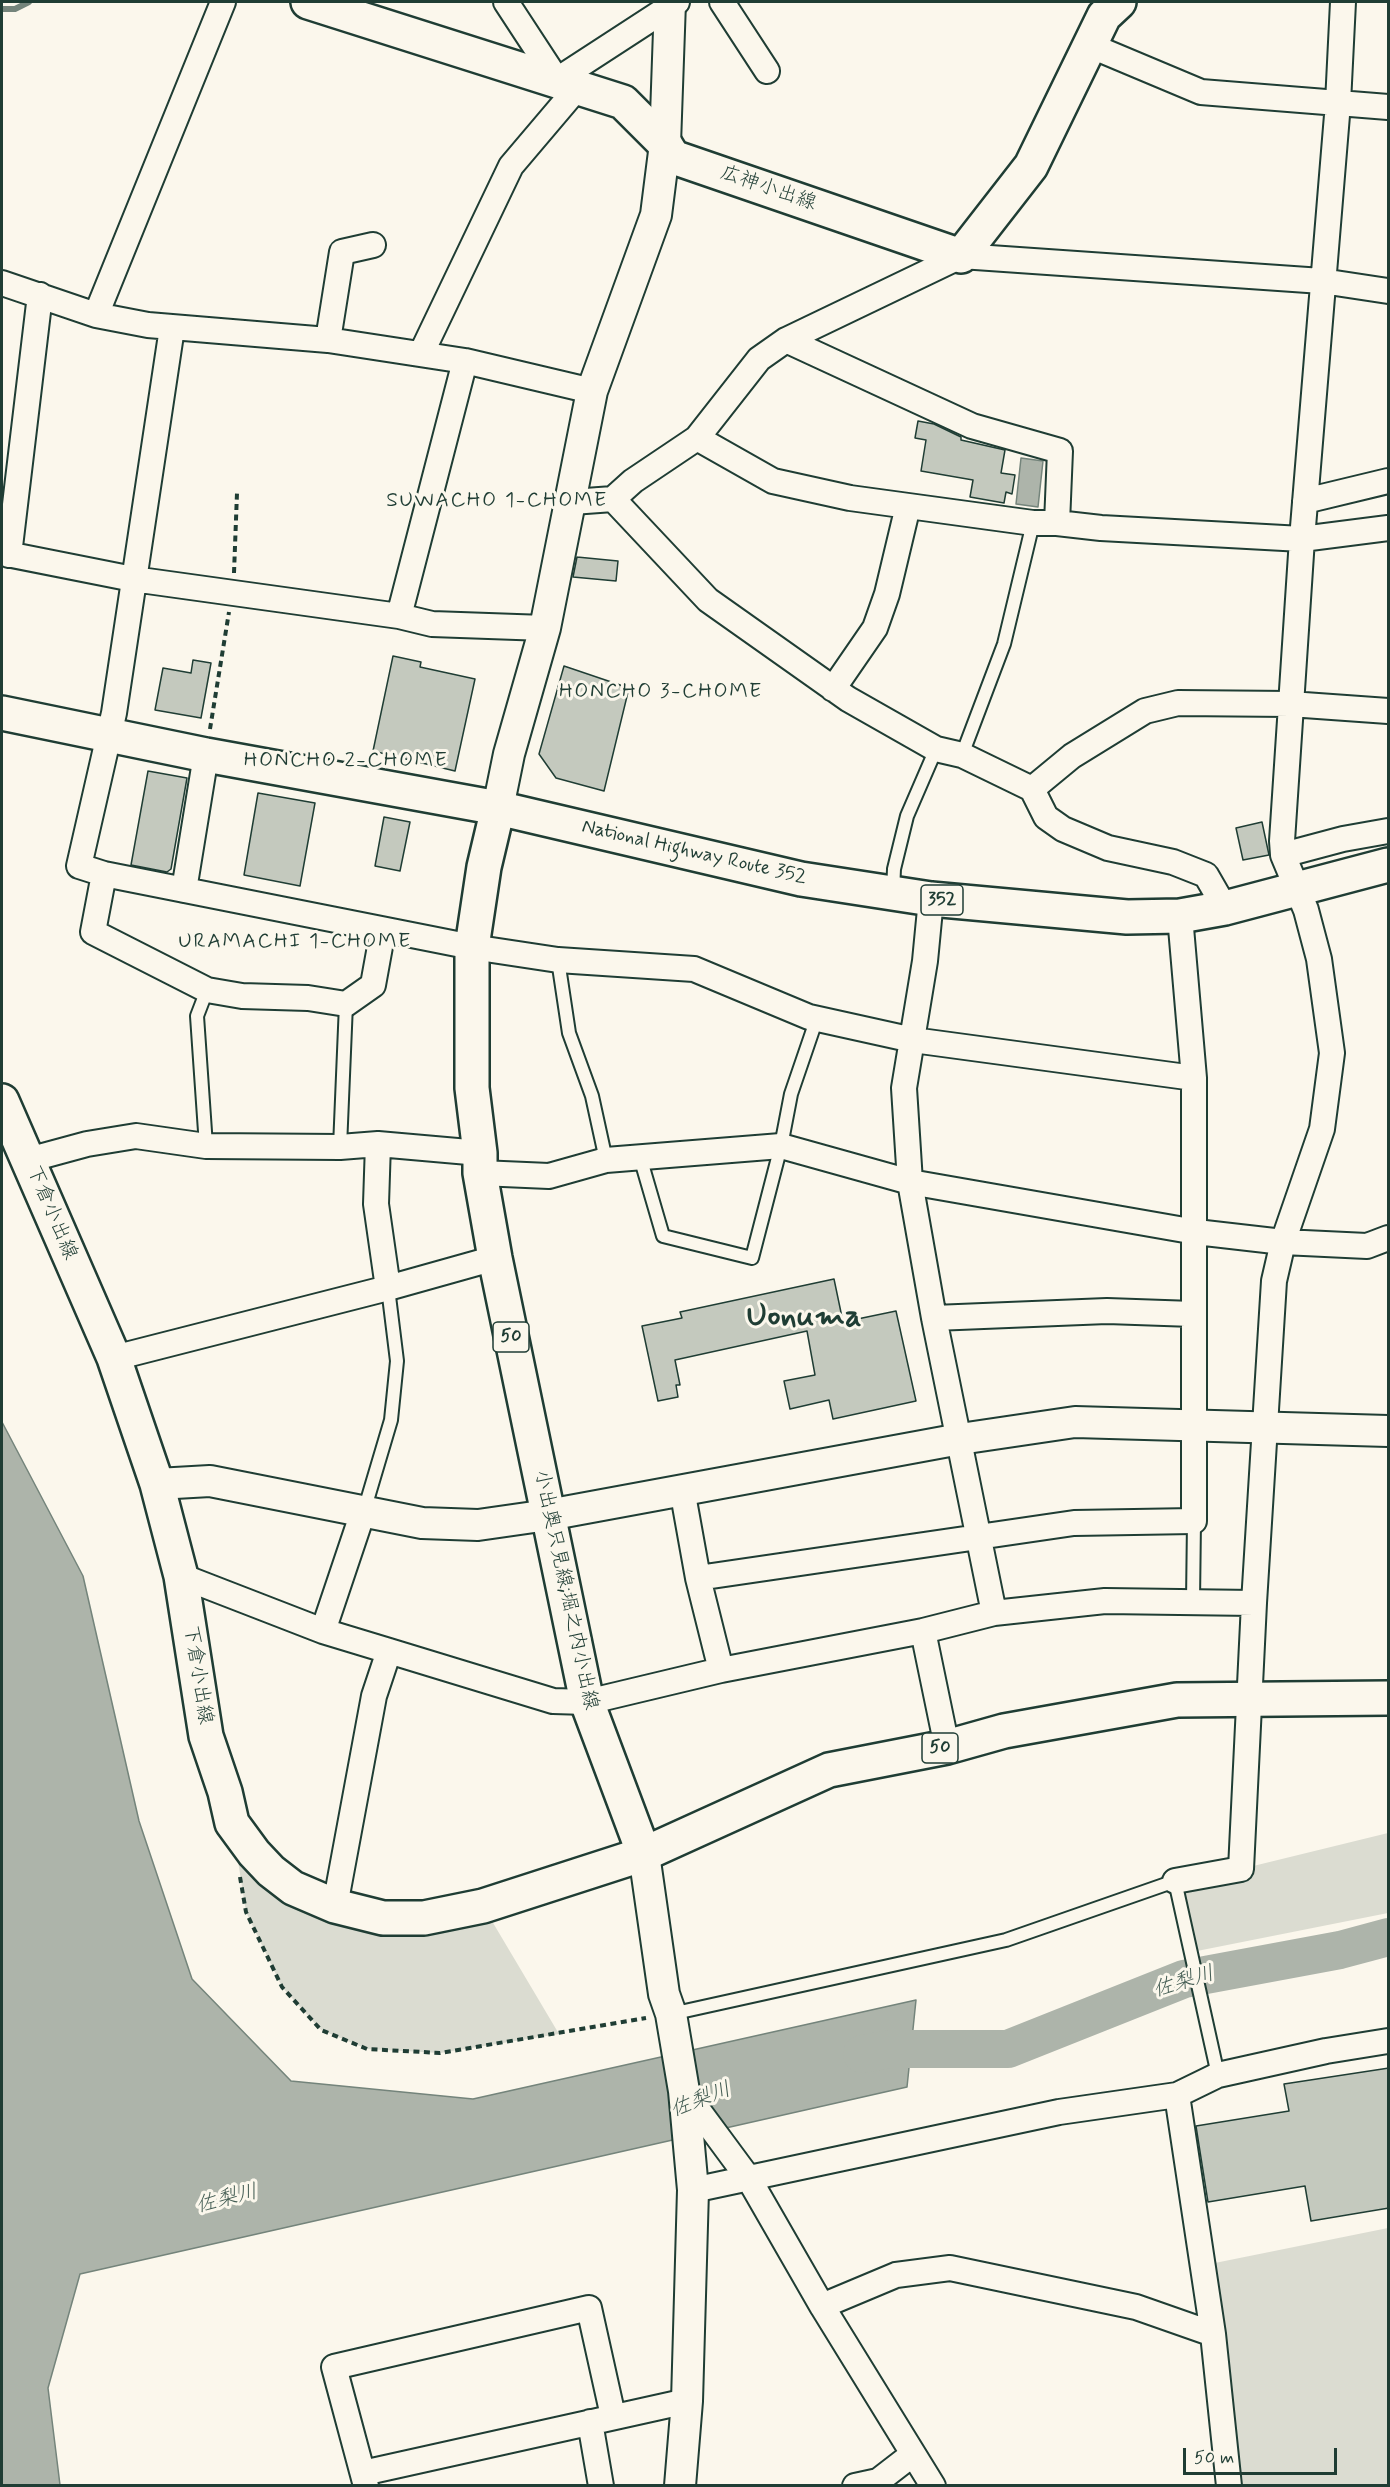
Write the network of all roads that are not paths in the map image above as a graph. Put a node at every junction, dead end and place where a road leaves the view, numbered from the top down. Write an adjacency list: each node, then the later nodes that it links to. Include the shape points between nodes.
1 (224, 2): 20 (street)
2 (309, 2): 10 (main road, 広神小出線)
3 (506, 2): 10 (street)
4 (722, 2): 9 (street)
5 (1119, 2): 8 (main road, via 1104,16)
6 (1343, 2): 11 (street)
7 (672, 3): 10 (street); 13 (street)
8 (1089, 45): 11 (street, via 1202,92); 15 (main road, via 1030,166)
9 (767, 71)
10 (568, 83): 13 (main road, 広神小出線, via 623,102); 24 (street, via 511,166)
11 (1338, 103): 12 (street); 16 (street)
12 (1389, 107)
13 (665, 144): 15 (main road, 広神小出線, via 673,157); 26 (street, via 656,215)
14 (373, 245): 22 (street, via 342,252)
15 (961, 256): 16 (street); 23 (street)
16 (1322, 281): 18 (street); 30 (street)
17 (2, 283): 19 (street)
18 (1389, 291)
19 (39, 295): 20 (street); 36 (street)
20 (96, 315): 21 (street)
21 (172, 328): 22 (street); 37 (street)
22 (328, 340): 24 (street)
23 (786, 340): 27 (street, via 759,359); 33 (street, via 972,426 1060,452)
24 (421, 354): 25 (street)
25 (465, 361): 26 (street); 38 (street)
26 (592, 391): 31 (street)
27 (698, 438): 29 (street, via 633,480); 32 (street, via 773,481)
28 (1389, 481): 30 (street)
29 (614, 499): 31 (street); 40 (street, via 708,600)
30 (1305, 501): 35 (street)
31 (572, 502): 39 (street)
32 (908, 506): 33 (street); 40 (street, via 875,628)
33 (1045, 523): 35 (street); 47 (lane)
34 (1389, 528): 35 (street)
35 (1302, 539): 41 (street)
36 (5, 554): 37 (street)
37 (133, 579): 38 (street); 44 (street)
38 (399, 616): 39 (street, via 432,624)
39 (545, 628): 49 (street)
40 (833, 689): 46 (street)
41 (1290, 704): 42 (street); 48 (street, via 1178,703 1145,711 1072,756); 51 (street)
42 (1389, 711)
43 (2, 713): 44 (main road, National Highway Route 352 / 352)
44 (109, 735): 45 (main road, National Highway Route 352 / 352); 53 (street, via 79,866)
45 (208, 742): 49 (main road, National Highway Route 352 / 352); 55 (street)
46 (936, 749): 47 (street); 56 (lane, via 907,816 894,869)
47 (962, 755): 48 (street)
48 (1032, 789): 58 (street, via 1046,817 1062,829 1108,849 1173,862 1206,876)
49 (498, 808): 56 (main road, National Highway Route 352 / 352, via 801,879); 61 (main road, 小出奥只見線;堀之内小出線 / 50)
50 (1389, 831): 51 (street)
51 (1283, 855): 54 (street)
52 (1389, 865): 54 (main road, National Highway Route 352 / 352)
53 (104, 874): 55 (street); 63 (street, via 93,932)
54 (1297, 888): 58 (main road, National Highway Route 352 / 352); 80 (street, via 1319,959 1332,1053 1322,1129)
55 (184, 890): 60 (street)
56 (893, 893): 57 (main road, National Highway Route 352 / 352)
57 (931, 899): 59 (main road, National Highway Route 352 / 352, via 1127,917); 66 (street)
58 (1226, 908): 59 (main road, National Highway Route 352 / 352)
59 (1180, 916): 67 (street)
60 (383, 930): 61 (street); 64 (street, via 373,985)
61 (472, 947): 62 (street); 76 (main road, 小出奥只見線;堀之内小出線 / 50, via 472,1088)
62 (558, 960): 65 (street, via 694,969); 75 (lane, via 569,1033 592,1096)
63 (207, 990): 64 (street); 70 (lane, via 197,1016)
64 (346, 1004): 72 (lane)
65 (817, 1018): 66 (street); 71 (lane, via 791,1094)
66 (913, 1040): 67 (street); 77 (street, via 904,1088)
67 (1194, 1078): 78 (street)
68 (2, 1101): 74 (main road, 下倉小出線)
69 (378, 1144): 72 (street); 76 (street); 82 (street, via 376,1204)
70 (206, 1146): 72 (street); 74 (street, via 136,1136)
71 (781, 1146): 73 (street); 73 (lane, via 752,1258 663,1236); 77 (street)
72 (340, 1147)
73 (640, 1157): 75 (street)
74 (28, 1160): 85 (main road, 下倉小出線)
75 (606, 1160): 76 (street, via 549,1176)
76 (480, 1163): 81 (main road, 小出奥只見線;堀之内小出線 / 50)
77 (910, 1182): 78 (street); 84 (street)
78 (1196, 1232): 80 (street); 83 (street)
79 (1389, 1238): 80 (street, via 1367,1246)
80 (1283, 1242): 87 (street, via 1274,1281)
81 (495, 1258): 82 (street); 93 (main road, 小出奥只見線;堀之内小出線 / 50)
82 (388, 1288): 85 (street); 92 (lane, via 398,1361 392,1420)
83 (1194, 1314): 84 (street, via 1107,1311); 86 (street)
84 (934, 1318): 89 (street)
85 (114, 1358): 90 (main road, 下倉小出線)
86 (1194, 1424): 87 (street); 89 (street, via 1075,1422); 94 (street)
87 (1266, 1429): 88 (street); 99 (street)
88 (1389, 1431)
89 (960, 1439): 91 (street); 95 (street)
90 (157, 1484): 92 (street, via 210,1481); 96 (main road, 下倉小出線)
91 (682, 1489): 93 (street); 97 (street)
92 (363, 1512): 93 (street, via 422,1523 478,1525); 101 (street)
93 (548, 1515): 107 (main road, 小出奥只見線;堀之内小出線 / 50)
94 (1194, 1521): 95 (street, via 1074,1522); 98 (lane)
95 (979, 1537): 97 (street); 100 (street)
96 (181, 1576): 101 (street); 111 (main road, 下倉小出線, via 206,1736 232,1823 271,1871 293,1888)
97 (698, 1578): 104 (street)
98 (1193, 1601): 99 (street); 100 (street, via 1105,1600)
99 (1254, 1603): 105 (street)
100 (994, 1613): 102 (street)
101 (323, 1631): 103 (street)
102 (922, 1631): 104 (street); 108 (street)
103 (389, 1652): 107 (street, via 553,1701); 111 (street, via 375,1696)
104 (721, 1670): 107 (street)
105 (1250, 1698): 106 (main road, 50); 108 (main road, 50, via 1177,1700 1004,1731); 110 (street, via 1241,1869)
106 (1389, 1698)
107 (587, 1702): 109 (main road, 小出奥只見線;堀之内小出線 / 50)
108 (946, 1747): 109 (main road, 50, via 829,1770)
109 (644, 1854): 111 (main road, 下倉小出線, via 483,1906 424,1918 383,1918); 112 (street, via 664,1994)
110 (1177, 1888): 112 (lane, via 1006,1940); 114 (lane)
111 (335, 1906)
112 (671, 2014): 115 (street)
113 (1389, 2040): 114 (street)
114 (1217, 2068): 116 (street)
115 (684, 2091): 117 (street); 118 (street)
116 (1177, 2095): 117 (street, via 1059,2112); 120 (street)
117 (749, 2180): 118 (street); 119 (street)
118 (693, 2190): 121 (street)
119 (822, 2306): 120 (street, via 896,2275 950,2268 1136,2307); 124 (street)
120 (1213, 2334): 130 (street)
121 (687, 2401): 122 (street); 127 (street)
122 (613, 2416): 123 (street); 125 (street, via 589,2308 334,2367)
123 (590, 2422): 125 (street); 126 (street)
124 (914, 2454): 128 (street, via 878,2481); 129 (street)
125 (364, 2479)
126 (601, 2486)
127 (680, 2486)
128 (855, 2486)
129 (933, 2486)
130 (1229, 2486)

